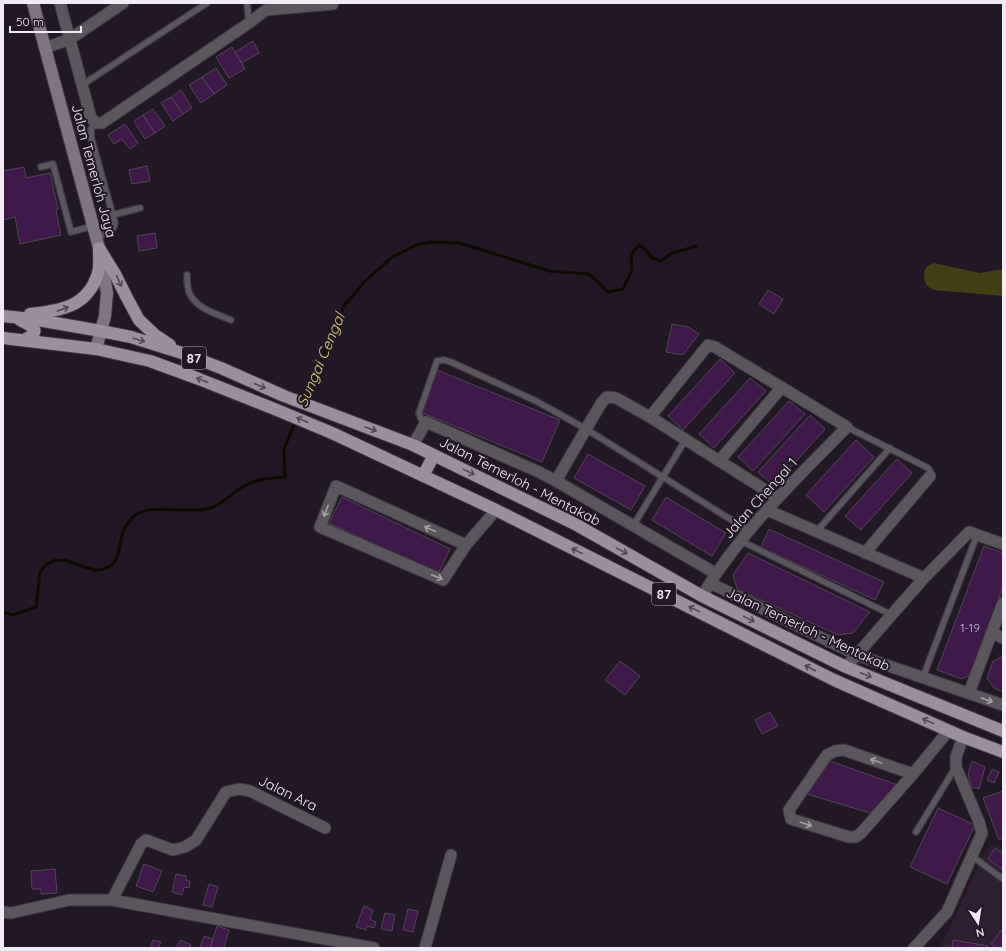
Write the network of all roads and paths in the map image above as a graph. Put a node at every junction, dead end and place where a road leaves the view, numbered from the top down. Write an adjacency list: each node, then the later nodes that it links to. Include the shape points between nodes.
1 (33, 3): 9 (street, Jalan Temerloh Jaya)
2 (61, 3): 8 (street)
3 (123, 3): 8 (street)
4 (207, 3): 10 (lane)
5 (247, 3): 7 (lane)
6 (333, 3): 7 (street, via 266,10)
7 (249, 23): 11 (street)
8 (70, 39): 9 (street); 10 (street)
9 (45, 48): 15 (street, Jalan Temerloh Jaya)
10 (82, 85): 11 (street, via 91,118)
11 (99, 123): 14 (lane, via 91,129 91,137)
12 (41, 167): 15 (lane, via 53,164 71,232)
13 (140, 208): 14 (lane)
14 (112, 215): 15 (lane, via 114,227 109,233)
15 (96, 237): 17 (main road, one-way to 15, via 55,312 80,301 98,273); 19 (street, Jalan Temerloh Jaya, via 107,293); 23 (main road, one-way to 23, via 140,320 155,335)
16 (187, 275): 18 (lane, via 189,293 196,302 207,310)
17 (7, 316): 19 (main road, Jalan Temerloh - Mentakab / 87); 21 (main road, via 31,325 34,329 32,336)
18 (231, 320)
19 (101, 331): 22 (street, Jalan Temerloh Jaya); 23 (main road, Jalan Temerloh - Mentakab / 87, one-way to 23, via 131,337)
20 (3, 338): 21 (main road, 87)
21 (24, 340): 22 (main road, 87)
22 (96, 349): 34 (main road, 87, one-way to 22, via 327,431 199,379 150,361)
23 (182, 353): 30 (main road, Jalan Temerloh - Mentakab / 87, one-way to 30, via 334,416)
24 (782, 387): 25 (street, via 708,345); 27 (street); 33 (street)
25 (650, 417): 28 (street, via 616,398 607,397); 29 (street)
26 (426, 422): 28 (lane, via 421,419 419,413 437,361 444,360 530,398); 30 (street); 37 (street)
27 (847, 427): 31 (lane); 38 (street, Jalan Chengal 1)
28 (586, 428): 36 (lane); 37 (street)
29 (686, 439): 33 (street); 36 (lane)
30 (413, 445): 32 (main road, Jalan Temerloh - Mentakab / 87)
31 (890, 448): 35 (lane, via 928,468); 43 (lane)
32 (434, 455): 34 (main road); 52 (main road, Jalan Temerloh - Mentakab / 87, one-way to 52, via 575,524)
33 (720, 460): 38 (street)
34 (423, 476): 39 (main road, 87)
35 (930, 476): 48 (street)
36 (663, 477): 41 (lane); 42 (lane)
37 (556, 481): 41 (street)
38 (778, 498): 40 (street, Jalan Chengal 1)
39 (496, 510): 47 (street); 62 (main road, 87, one-way to 39, via 834,680)
40 (767, 510): 42 (street, Jalan Chengal 1); 43 (street)
41 (633, 526): 49 (street)
42 (749, 531): 45 (street, Jalan Chengal 1)
43 (816, 532): 48 (street)
44 (977, 535): 46 (street); 50 (street, via 969,532); 59 (lane)
45 (741, 541): 49 (street, Jalan Chengal 1); 54 (lane)
46 (1003, 544)
47 (466, 545): 47 (street, one-way to 47, via 336,486 320,527 443,580)
48 (865, 553): 50 (street)
49 (715, 573): 51 (street, Jalan Chengal 1)
50 (924, 578): 54 (street)
51 (710, 583): 52 (street, Jalan Chengal 1); 57 (street)
52 (702, 596): 58 (main road, Jalan Temerloh - Mentakab / 87, one-way to 58)
53 (1003, 603): 55 (street)
54 (892, 615): 57 (street)
55 (992, 633): 56 (street); 60 (street)
56 (1003, 638)
57 (857, 655): 58 (street); 59 (street)
58 (846, 667): 63 (main road, Jalan Temerloh - Mentakab / 87, one-way to 63)
59 (923, 678): 60 (street)
60 (968, 693): 61 (street, one-way to 61)
61 (1003, 705)
62 (949, 730): 64 (main road, 87); 67 (street)
63 (1003, 731)
64 (963, 737): 65 (main road, 87); 66 (street, via 956,757)
65 (1003, 752)
66 (956, 767): 69 (lane); 71 (street, via 982,833)
67 (913, 774): 67 (street, one-way to 67, via 844,750 835,751 827,755 789,810 791,819 849,837 856,836)
68 (324, 828): 73 (street, Jalan Ara, via 250,791 239,789 226,792 196,840 186,847 173,850 146,840 141,844)
69 (916, 832)
70 (451, 856): 77 (street)
71 (972, 856): 72 (lane); 78 (street, via 948,912)
72 (1003, 879)
73 (112, 900): 74 (street, via 69,900 11,913); 75 (street)
74 (3, 912)
75 (330, 944): 76 (street)
76 (374, 948)
77 (425, 948)
78 (914, 948)

